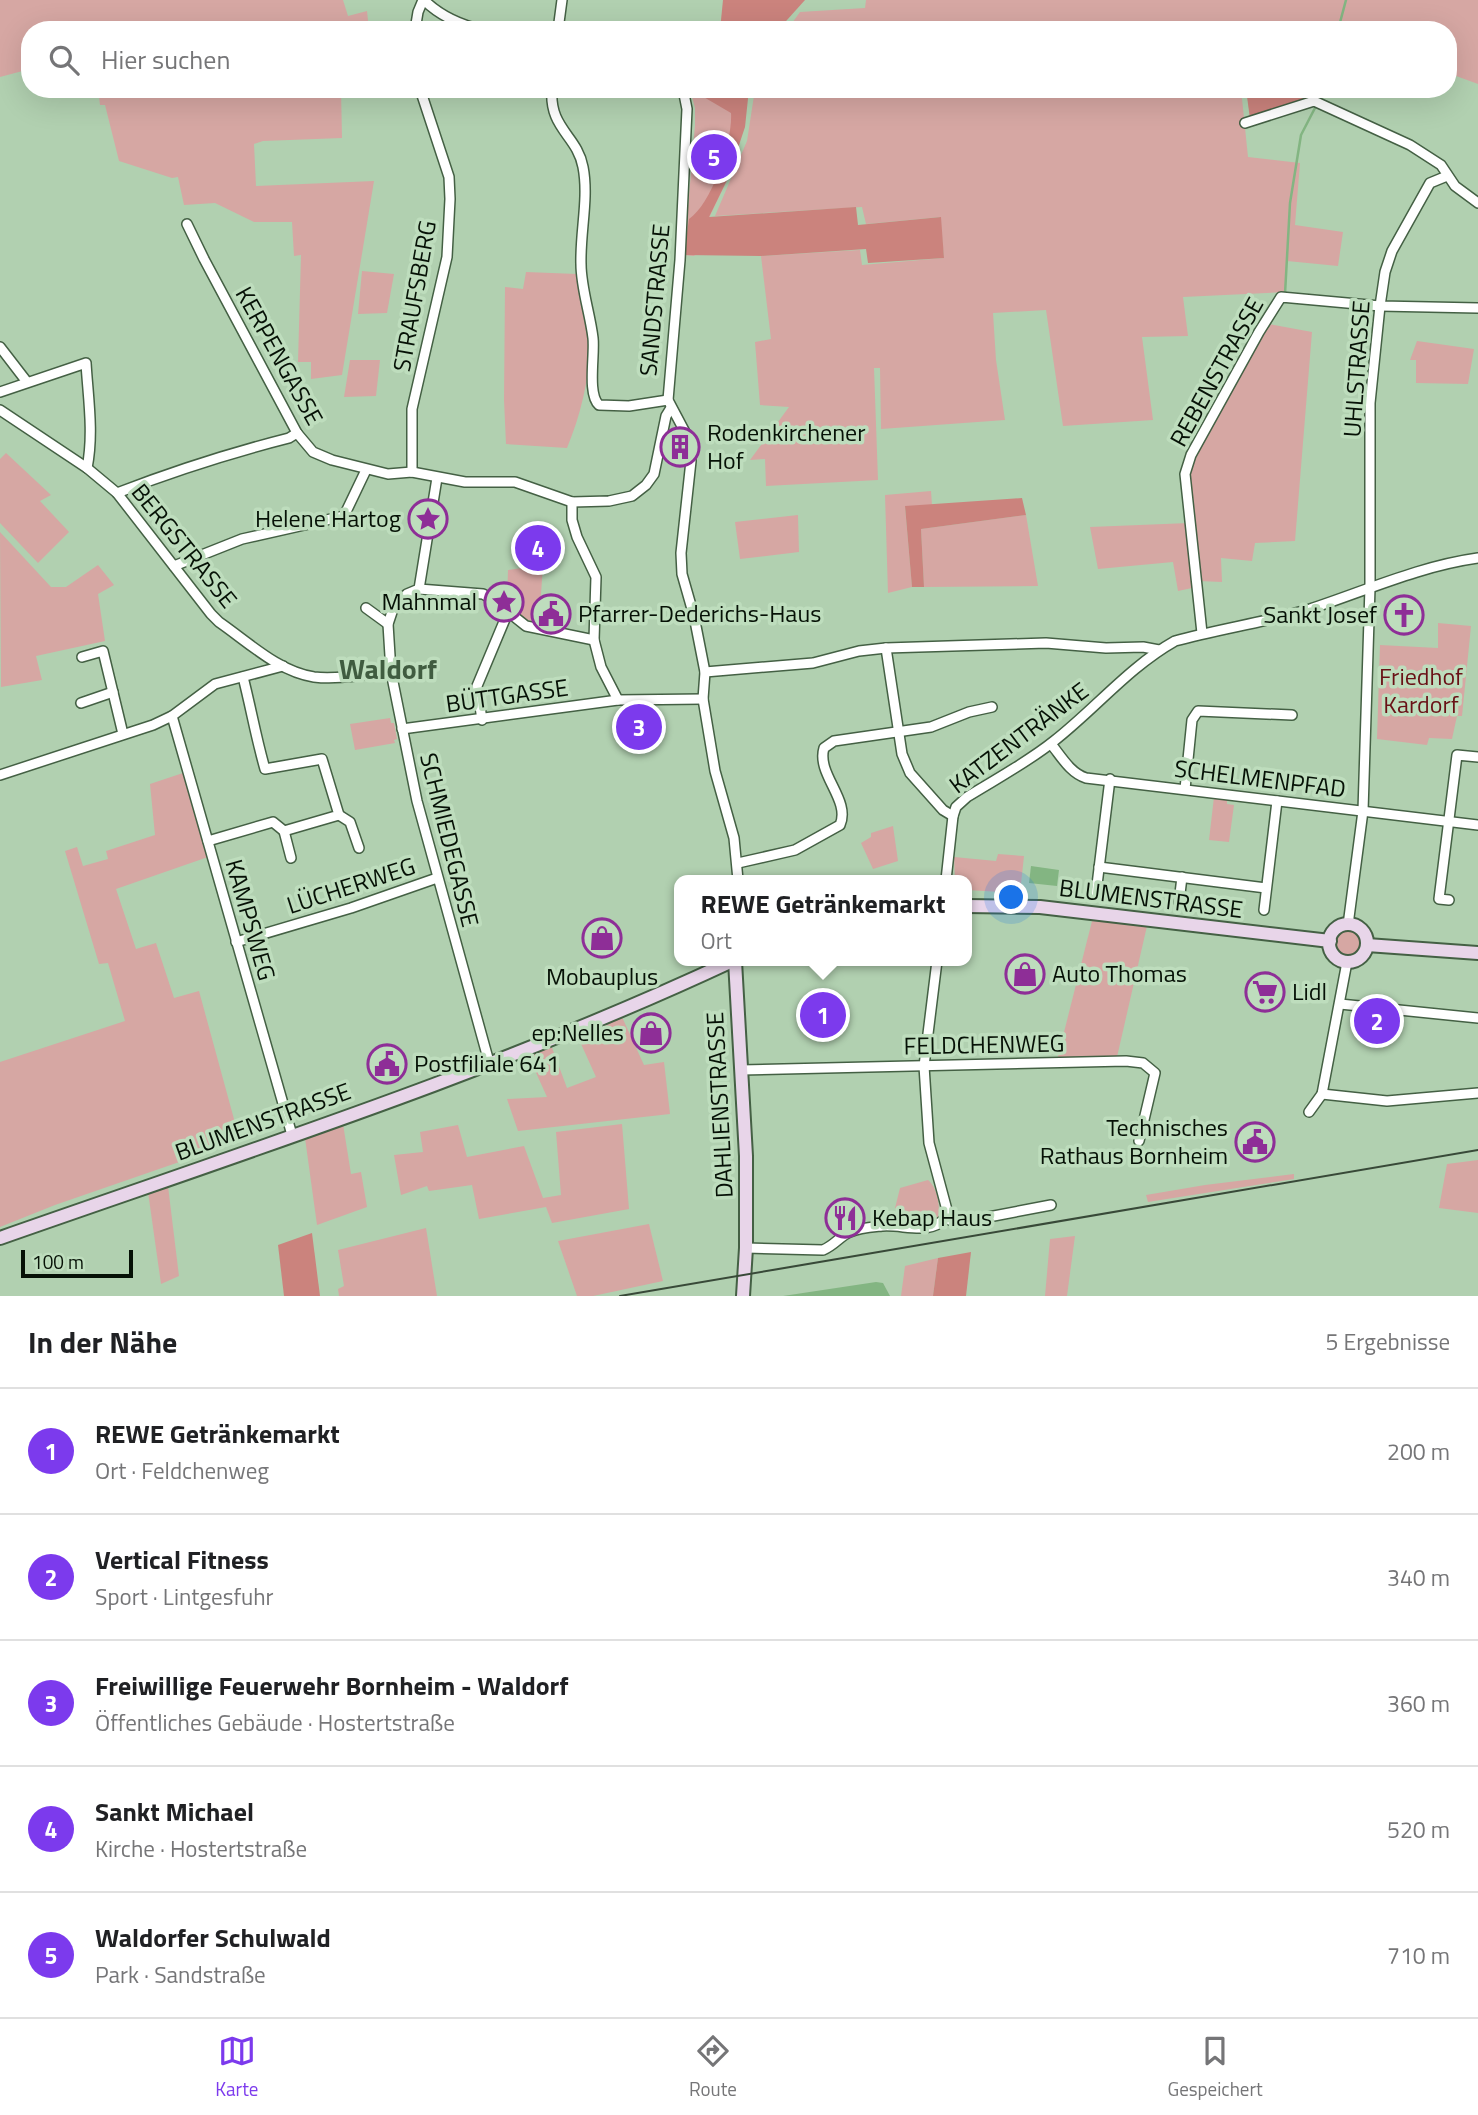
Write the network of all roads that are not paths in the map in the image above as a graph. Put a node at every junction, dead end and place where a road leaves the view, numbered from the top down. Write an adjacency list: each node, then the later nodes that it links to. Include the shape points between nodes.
1 (424, 0): 3 (street); 4 (street)
2 (562, 0): 5 (street)
3 (416, 21)
4 (456, 21)
5 (559, 21)
6 (422, 98): 23 (street, STRAUFSBERG, via 449,177 450,199 447,257 412,410)
7 (553, 98): 18 (street, via 554,116 583,164 581,266 595,352 594,400 599,405)
8 (685, 98): 18 (street, SANDSTRASSE, via 681,246)
9 (1245, 123): 10 (street, via 1314,101 1410,145 1441,166)
10 (1447, 176): 11 (street); 13 (street, UHLSTRASSE, via 1430,183 1392,251)
11 (1478, 203)
12 (187, 224): 20 (street, KERPENGASSE)
13 (1380, 306): 14 (street); 29 (street, UHLSTRASSE, via 1370,403); 34 (street, REBENSTRASSE, via 1283,297 1191,456 1185,474)
14 (1478, 308)
15 (0, 347): 16 (street)
16 (27, 382): 17 (street); 21 (street, via 86,363 91,428)
17 (0, 392)
18 (669, 404): 26 (street, via 654,474 646,485 632,496); 41 (street, SANDSTRASSE, via 686,434 691,461 682,574)
19 (0, 410): 21 (street, BERGSTRASSE)
20 (297, 433): 22 (street, KERPENGASSE, via 313,452); 25 (street)
21 (87, 468): 25 (street, BERGSTRASSE)
22 (366, 470): 23 (street, KERPENGASSE); 28 (street, via 344,516 242,539)
23 (412, 472): 24 (street, KERPENGASSE)
24 (437, 478): 26 (street, KERPENGASSE, via 515,482); 30 (street)
25 (117, 493): 28 (street, BERGSTRASSE)
26 (572, 502): 35 (street, via 577,537 596,577)
27 (1478, 558): 29 (street)
28 (174, 566): 39 (street, BERGSTRASSE, via 219,622)
29 (1370, 587): 34 (street, via 1308,609); 60 (street, UHLSTRASSE)
30 (419, 589): 32 (street, via 483,594); 33 (street, via 394,606)
31 (366, 608): 33 (street)
32 (508, 612): 35 (street, via 537,630); 50 (street, via 477,686)
33 (387, 624): 40 (street, SCHMIEDEGASSE)
34 (1202, 634): 37 (street)
35 (594, 640): 45 (street, via 601,667)
36 (886, 648): 37 (street, via 1052,643); 41 (street, via 813,663); 52 (street)
37 (1159, 650): 54 (street, KATZENTRÄNKE)
38 (82, 657): 43 (street, via 103,651)
39 (283, 666): 40 (street, BERGSTRASSE, via 316,677); 42 (street)
40 (391, 672): 51 (street, SCHMIEDEGASSE)
41 (705, 672): 44 (street, SANDSTRASSE)
42 (243, 677): 49 (street, via 215,684); 61 (street, via 265,769 322,759)
43 (113, 692): 46 (street); 53 (street)
44 (703, 699): 45 (street, BÜTTGASSE); 69 (street, SANDSTRASSE)
45 (618, 700): 50 (street, BÜTTGASSE)
46 (80, 703)
47 (992, 707): 52 (street, via 931,727)
48 (1292, 715): 58 (street, via 1195,713)
49 (172, 716): 53 (street); 66 (street, KAMPSWEG)
50 (482, 719): 51 (street, BÜTTGASSE)
51 (402, 729): 74 (street, SCHMIEDEGASSE)
52 (898, 732): 62 (street, via 910,773); 69 (street, via 834,741 824,748 822,760 842,813 836,828 795,850)
53 (123, 734): 56 (street)
54 (1051, 744): 57 (street, SCHELMENPFAD, via 1078,776); 62 (street, KATZENTRÄNKE, via 967,797)
55 (1478, 757): 63 (street, via 1457,755)
56 (0, 775)
57 (1110, 779): 58 (street, SCHELMENPFAD); 70 (street)
58 (1185, 789): 59 (street, SCHELMENPFAD)
59 (1277, 802): 60 (street, SCHELMENPFAD); 75 (street)
60 (1363, 811): 63 (street, SCHELMENPFAD); 81 (street, UHLSTRASSE)
61 (339, 815): 65 (street); 67 (street, via 350,822)
62 (953, 816): 72 (street, KATZENTRÄNKE)
63 (1450, 821): 64 (street, SCHELMENPFAD); 77 (street, via 1438,899)
64 (1478, 825)
65 (284, 831): 66 (street, via 273,822); 68 (street)
66 (208, 841): 83 (street, KAMPSWEG)
67 (359, 848)
68 (291, 858)
69 (738, 863): 71 (street, SANDSTRASSE)
70 (1099, 867): 73 (street); 76 (street)
71 (738, 875)
72 (947, 875)
73 (1182, 877): 75 (street); 78 (street)
74 (437, 878): 83 (street, LÜCHERWEG); 94 (street, SCHMIEDEGASSE)
75 (1266, 888): 80 (street)
76 (1096, 894)
77 (1448, 900)
78 (1179, 902)
79 (972, 906): 82 (main road, BLUMENSTRASSE, via 1040,907)
80 (1264, 910)
81 (1348, 925): 82 (main road, via 1335,930); 84 (main road, via 1362,931)
82 (1330, 941): 86 (main road, via 1334,956)
83 (236, 942): 100 (street, KAMPSWEG)
84 (1367, 945): 85 (main road); 86 (main road, via 1359,959)
85 (1478, 953)
86 (1347, 962): 92 (street)
87 (722, 966): 90 (main road, BLUMENSTRASSE)
88 (734, 966): 91 (main road, DAHLIENSTRASSE)
89 (936, 966): 95 (street)
90 (704, 974): 91 (main road, via 728,981); 94 (main road, BLUMENSTRASSE)
91 (735, 991): 96 (main road, DAHLIENSTRASSE)
92 (1340, 1004): 93 (street); 98 (street)
93 (1478, 1018)
94 (489, 1062): 100 (main road, BLUMENSTRASSE)
95 (924, 1066): 96 (street, FELDCHENWEG); 101 (street, FELDCHENWEG, via 1143,1063 1155,1073); 103 (street, via 929,1143 947,1210)
96 (741, 1070): 105 (main road, DAHLIENSTRASSE)
97 (1478, 1093): 98 (street, via 1387,1101)
98 (1322, 1094): 99 (street)
99 (1309, 1112)
100 (292, 1135): 104 (main road, BLUMENSTRASSE)
101 (1139, 1140)
102 (1051, 1205): 103 (street, via 957,1223)
103 (945, 1218): 105 (street, via 923,1229 881,1226 848,1232 823,1250)
104 (0, 1238)
105 (746, 1248): 106 (main road, DAHLIENSTRASSE)
106 (743, 1296)

